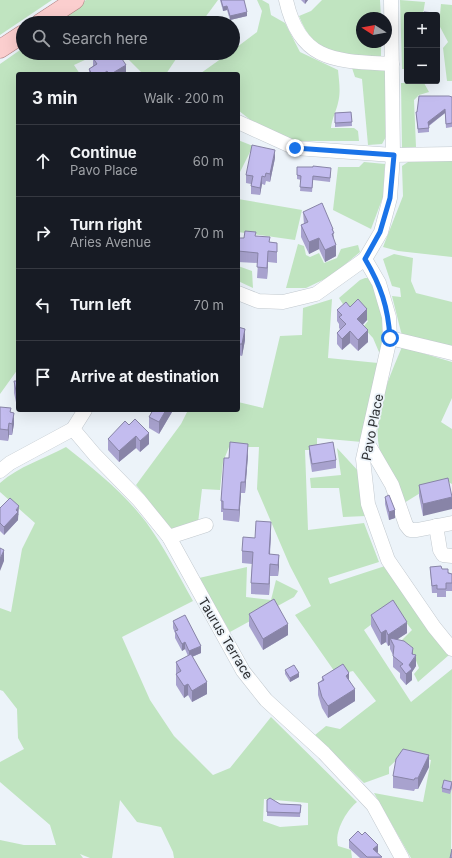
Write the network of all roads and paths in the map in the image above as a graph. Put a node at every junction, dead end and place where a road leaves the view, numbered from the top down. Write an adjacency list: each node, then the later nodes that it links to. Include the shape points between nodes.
1 (75, 0): 4 (main road)
2 (286, 0): 7 (street, via 289,15 299,34 312,49 330,58)
3 (391, 0): 7 (street)
4 (51, 16)
5 (16, 39): 6 (main road)
6 (0, 49)
7 (392, 64): 10 (street)
8 (240, 123): 10 (street, via 295,148)
9 (452, 154): 10 (street)
10 (394, 155): 11 (street, via 390,198 380,232)
11 (365, 259): 12 (street, via 316,294 283,302 258,301); 13 (street, Pavo Place, via 379,283 389,317)
12 (240, 294)
13 (390, 338): 14 (street); 17 (street, Pavo Place)
14 (452, 353)
15 (84, 412): 16 (street)
16 (73, 429): 18 (street); 22 (street, Taurus Terrace, via 140,500)
17 (367, 442): 21 (street, via 392,486 410,530); 24 (street, Pavo Place, via 363,459 368,504 388,560)
18 (0, 471)
19 (452, 523): 21 (street)
20 (206, 526): 22 (street)
21 (436, 526): 23 (street, via 440,550 443,555)
22 (169, 537): 25 (street, Taurus Terrace, via 243,671 266,700 324,753 373,806)
23 (452, 556)
24 (452, 649)
25 (402, 858)

